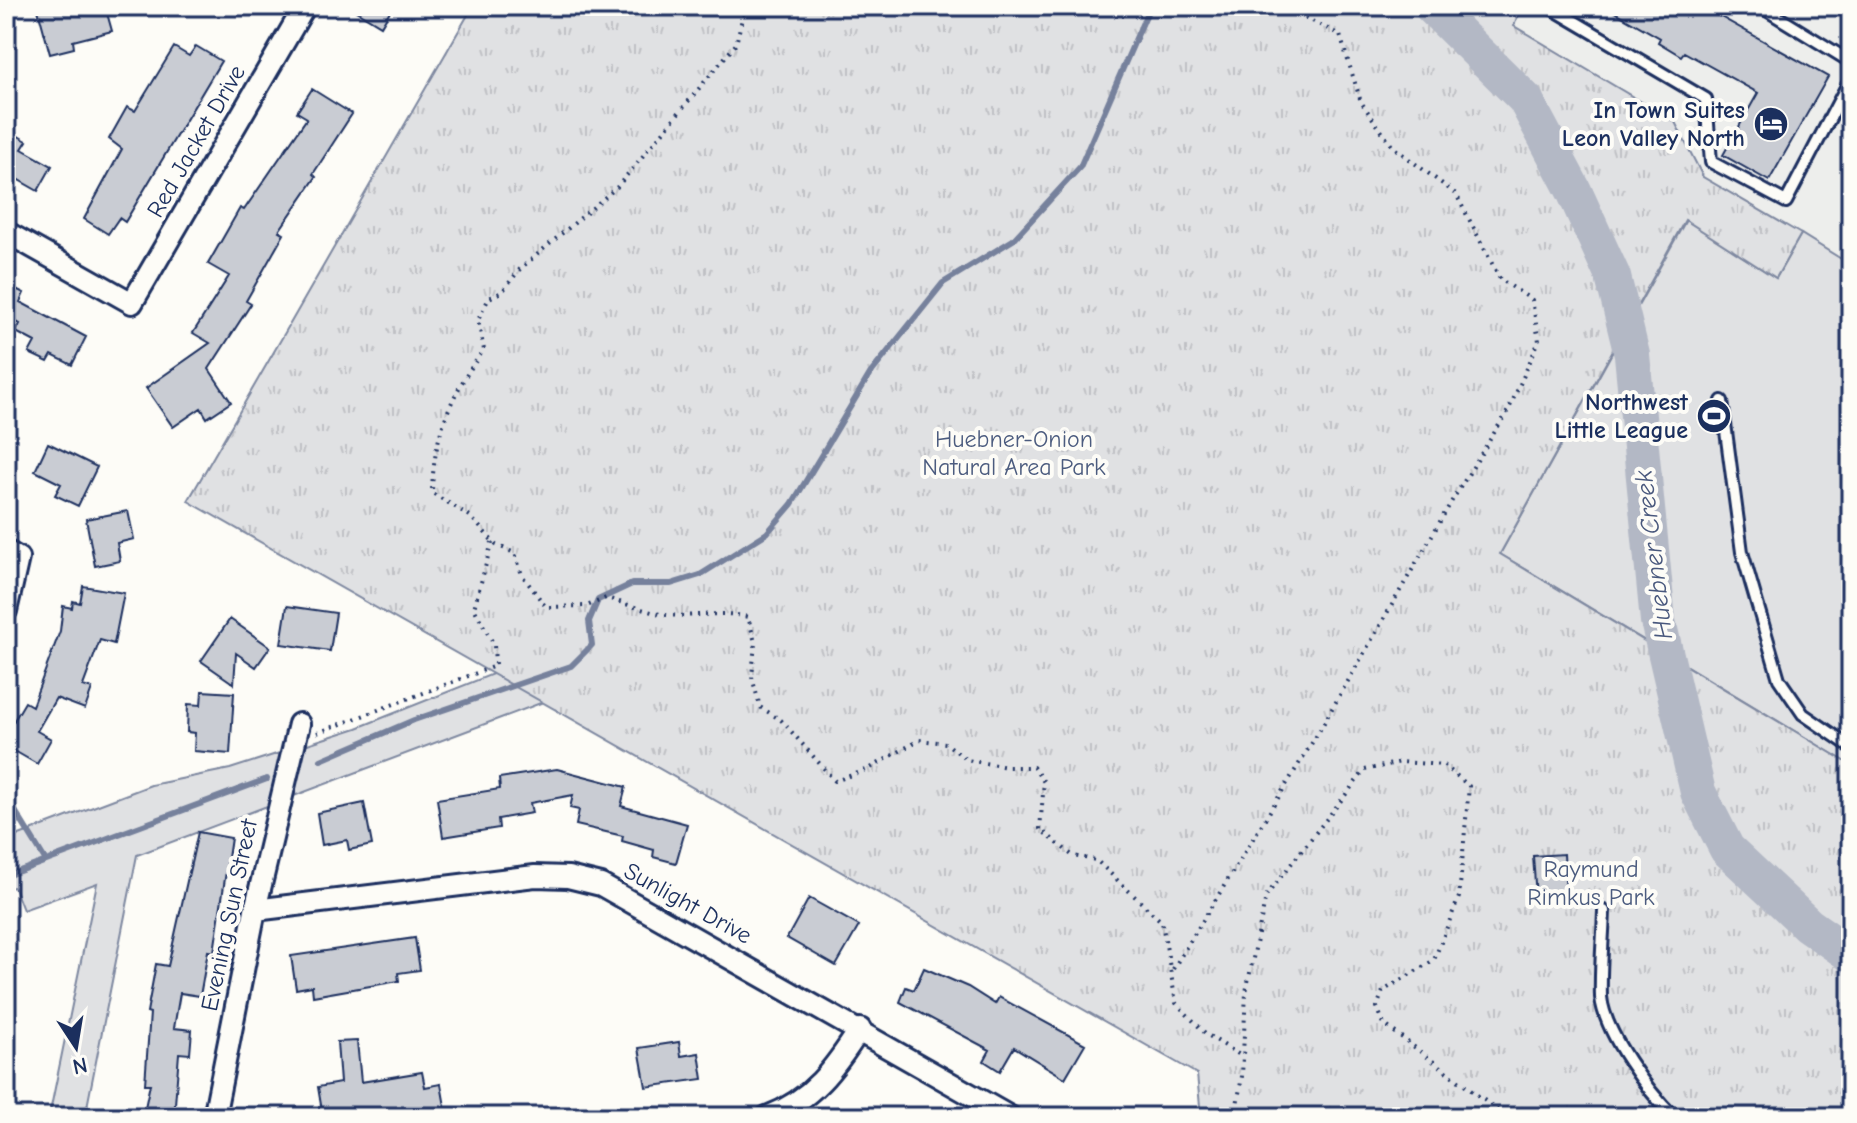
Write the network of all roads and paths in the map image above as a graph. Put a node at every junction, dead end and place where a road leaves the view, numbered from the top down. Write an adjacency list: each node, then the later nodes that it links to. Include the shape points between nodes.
1 (305, 6): 8 (street, Red Jacket Drive, via 132,303)
2 (745, 6): 10 (path, via 736,44 693,98 617,187 489,298 478,320 484,350 462,378 433,452 432,493 470,516)
3 (1282, 6): 17 (path, via 1340,35 1361,102 1393,147 1456,194 1500,279 1532,300 1539,341 1509,409)
4 (1548, 6): 7 (lane, via 1706,99 1711,162 1786,202)
5 (1760, 6): 6 (lane)
6 (1851, 62)
7 (1851, 78)
8 (6, 232)
9 (1722, 401): 14 (lane, via 1742,552 1779,679 1803,714)
10 (492, 542): 13 (path, via 474,608 494,645 495,666); 17 (path, via 515,553 522,575 546,607 587,606 606,598 665,614 725,612 748,617 760,707 781,720 835,781 869,769 919,740 946,743 967,760 1033,767 1044,782 1040,829 1073,856 1096,860 1162,922)
11 (12, 555): 12 (street)
12 (6, 611)
13 (296, 733): 15 (street, Evening Sun Street)
14 (1851, 747)
15 (255, 910): 18 (street, Sunlight Drive, via 535,876 568,877 620,894); 20 (street, Evening Sun Street)
16 (1604, 911): 25 (lane, via 1601,1001 1627,1058)
17 (1172, 971): 19 (path, via 1176,1003 1206,1034)
18 (860, 1029): 21 (street, via 811,1093); 22 (street, Sunlight Drive)
19 (1243, 1057): 23 (path); 24 (path, via 1246,992 1266,896 1365,770 1401,762 1444,765 1469,786 1459,897 1434,960 1383,991 1377,1007 1384,1024)
20 (214, 1117)
21 (767, 1117)
22 (1010, 1117)
23 (1235, 1117)
24 (1513, 1117)
25 (1674, 1117)

